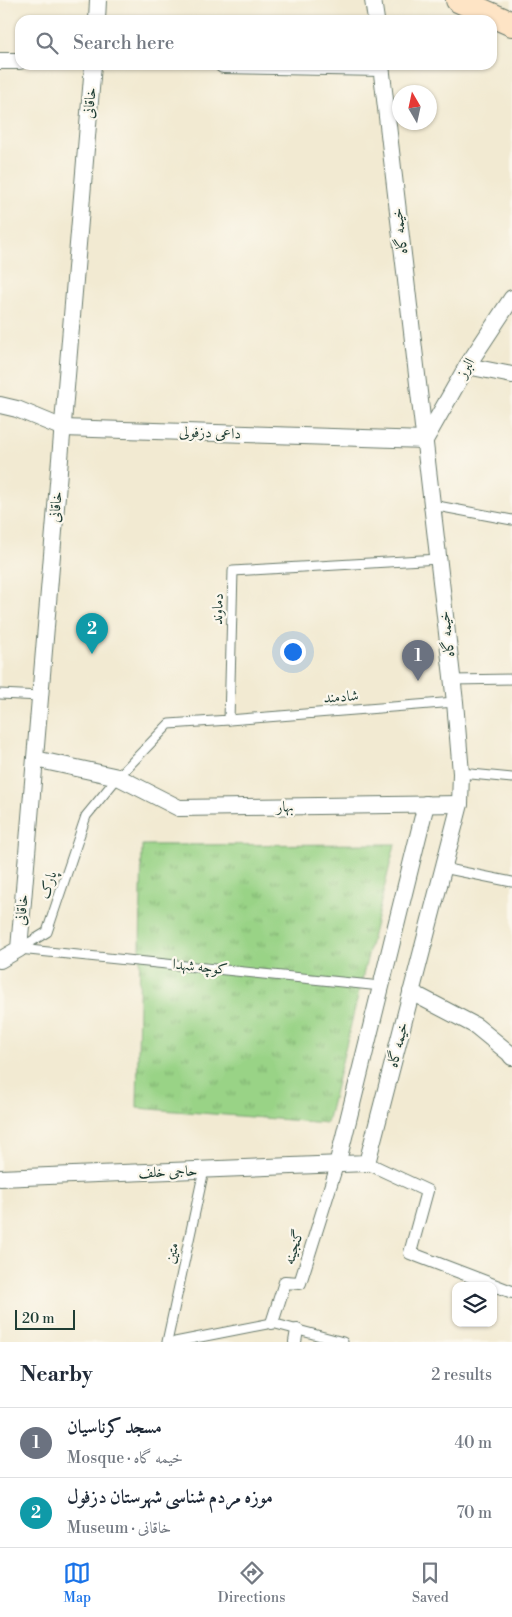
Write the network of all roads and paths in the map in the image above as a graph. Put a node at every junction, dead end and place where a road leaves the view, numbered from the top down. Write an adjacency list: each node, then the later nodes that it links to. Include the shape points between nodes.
1 (98, 0): 4 (street)
2 (373, 0): 5 (street)
3 (458, 0): 6 (main road)
4 (97, 15)
5 (375, 15)
6 (492, 15)
7 (497, 17): 8 (main road)
8 (512, 24)
9 (0, 61): 10 (street)
10 (15, 61)
11 (93, 70): 17 (street, خاقانی)
12 (381, 70): 18 (street, خیمه گاه)
13 (512, 298): 14 (street, البرز)
14 (467, 366): 15 (street); 18 (street, البرز)
15 (512, 375)
16 (0, 405): 17 (street, داعی دزفولی)
17 (63, 428): 18 (street, داعی دزفولی); 25 (street, خاقانی)
18 (425, 440): 19 (street, خیمه گاه)
19 (432, 505): 20 (lane); 21 (street, خیمه گاه)
20 (512, 520)
21 (439, 559): 23 (street, خیمه گاه); 27 (lane, دماوند, via 233,571)
22 (512, 679): 23 (lane)
23 (453, 680): 26 (street, خیمه گاه)
24 (0, 694): 25 (lane)
25 (40, 696): 28 (street, خاقانی)
26 (455, 702): 27 (lane, شادمند); 29 (street, خیمه گاه)
27 (229, 720): 30 (lane, via 169,724)
28 (34, 759): 30 (street, بهار); 36 (street, خاقانی)
29 (461, 772): 31 (lane); 33 (street, خیمه گاه)
30 (118, 777): 32 (street, بهار, via 179,808); 36 (lane, پارک, via 86,816 47,932)
31 (512, 778)
32 (426, 804): 33 (street, بهار); 38 (street)
33 (460, 804): 34 (street, خیمه گاه)
34 (443, 868): 35 (lane); 39 (street, خیمه گاه)
35 (512, 882)
36 (18, 949): 37 (street); 38 (lane, کوچه شهدا)
37 (0, 960)
38 (381, 986): 42 (street)
39 (411, 992): 40 (street, via 476,1026); 41 (street, خیمه گاه)
40 (511, 1050)
41 (367, 1163): 42 (street); 45 (street, via 427,1191 410,1253)
42 (337, 1165): 43 (street, حاجی خلف); 46 (street, گنجینه, via 300,1282 286,1282)
43 (204, 1170): 44 (street, حاجی خلف); 48 (lane, متین)
44 (0, 1178)
45 (512, 1292)
46 (272, 1323): 47 (lane); 49 (lane)
47 (296, 1336): 50 (lane)
48 (168, 1342)
49 (174, 1342)
50 (343, 1342)

